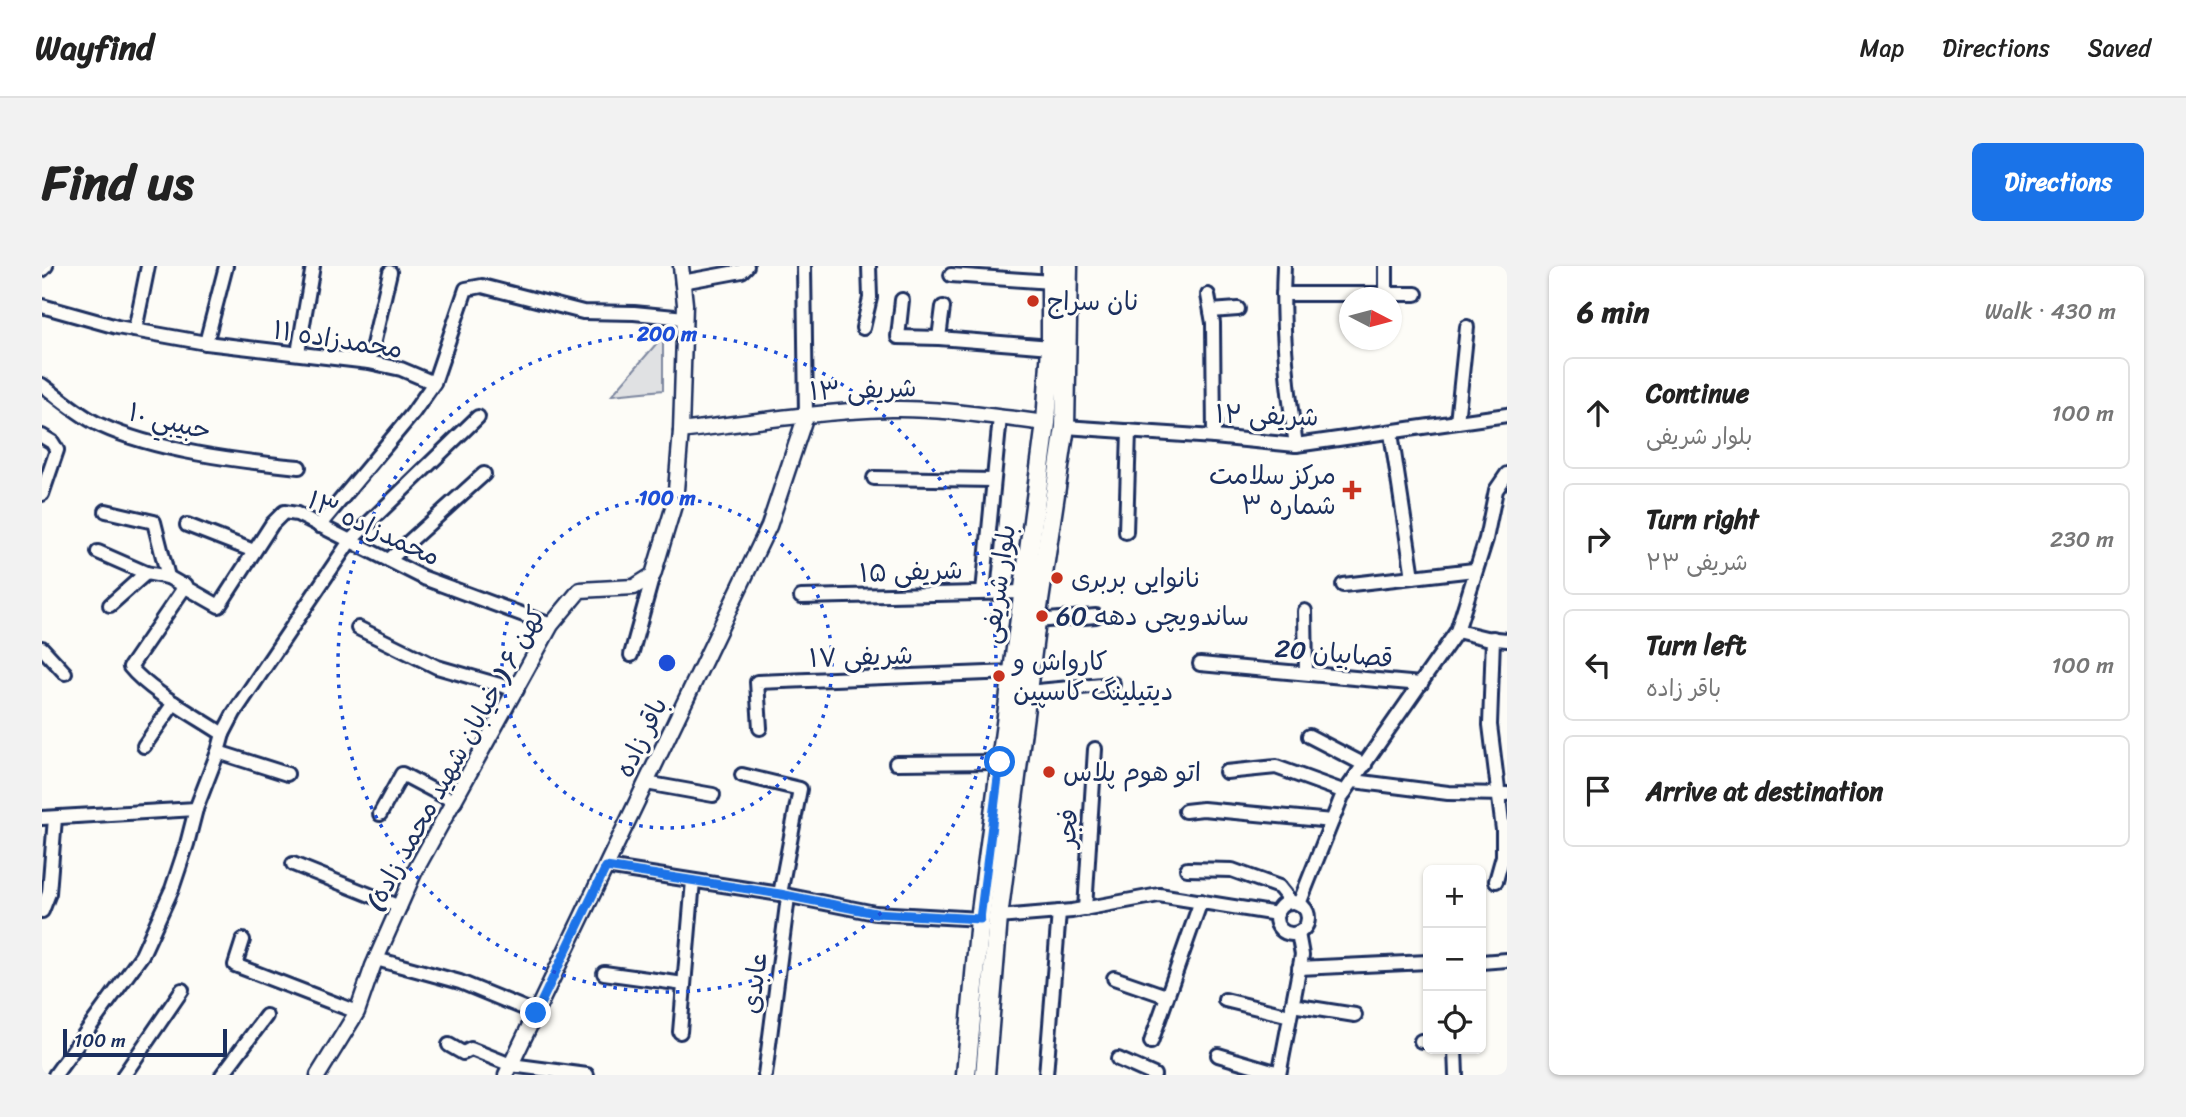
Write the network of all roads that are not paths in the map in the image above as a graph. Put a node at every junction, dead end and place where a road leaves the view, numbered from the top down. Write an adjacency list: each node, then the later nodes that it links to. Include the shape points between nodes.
1 (46, 266): 12 (street)
2 (148, 266): 31 (street)
3 (226, 266): 33 (street)
4 (313, 266): 35 (street)
5 (681, 266): 16 (street)
6 (747, 266): 16 (street, via 742,271)
7 (804, 266): 39 (street)
8 (869, 266): 30 (street, via 870,298)
9 (1068, 266): 45 (main road, بلوار شریفی)
10 (1284, 266): 18 (street)
11 (1386, 266): 17 (street)
12 (42, 270)
13 (390, 272): 36 (street)
14 (1052, 274): 15 (street); 34 (main road, بلوار شریفی)
15 (951, 275)
16 (682, 282): 28 (street)
17 (1385, 287)
18 (1283, 294): 22 (street); 51 (street)
19 (1402, 294): 20 (street)
20 (1416, 294)
21 (1208, 295): 27 (street)
22 (1339, 295)
23 (902, 300): 32 (street, via 898,337)
24 (42, 306): 31 (street, محمدزاده ۱۱)
25 (943, 307): 32 (street)
26 (1238, 309): 27 (street)
27 (1211, 311): 50 (street)
28 (685, 318): 37 (street, محمدزاده ۱۱, via 583,312 482,286 466,289); 46 (street)
29 (1467, 327): 43 (street)
30 (863, 328)
31 (135, 330): 33 (street, محمدزاده ۱۱)
32 (939, 338): 34 (street)
33 (206, 343): 35 (street, محمدزاده ۱۱)
34 (1051, 347): 44 (main road, بلوار شریفی)
35 (298, 354): 36 (street, محمدزاده ۱۱)
36 (369, 362): 37 (street, محمدزاده ۱۱)
37 (434, 383): 60 (street)
38 (42, 385): 52 (street, حبيبي ١٠, via 98,424 130,436 205,454)
39 (806, 415): 42 (street, شریفی ۱۳, via 892,409); 46 (street, شریفی ۱۳); 109 (street, باقر زاده, via 769,526)
40 (1507, 415): 43 (street, شریفی ۱۲)
41 (478, 417): 62 (street)
42 (1000, 417): 44 (street, شریفی ۱۳); 56 (street)
43 (1457, 422): 48 (street, شریفی ۱۲)
44 (1046, 423): 74 (main road, بلوار شریفی)
45 (1065, 427): 47 (street, شریفی ۱۲); 79 (main road, بلوار شریفی)
46 (681, 431): 68 (street, via 675,502)
47 (1129, 431): 50 (street, شریفی ۱۲); 61 (street)
48 (1391, 433): 51 (street, شریفی ۱۲); 70 (street)
49 (42, 436): 57 (street, via 57,450)
50 (1214, 437): 51 (street, شریفی ۱۲)
51 (1296, 445)
52 (299, 467)
53 (484, 474): 65 (street)
54 (1507, 474): 66 (street, via 1496,490)
55 (874, 478): 56 (street)
56 (993, 480): 73 (street)
57 (42, 494)
58 (106, 511): 69 (street, via 154,522)
59 (187, 524): 63 (street)
60 (319, 526): 62 (street, محمدزاده ۱۳); 63 (street, محمدزاده ۱۳, via 284,512)
61 (1126, 532)
62 (351, 541): 65 (street, محمدزاده ۱۳); 97 (street)
63 (254, 551): 71 (street, محمدزاده ۱۳, via 219,606)
64 (98, 552): 67 (street)
65 (388, 561): 80 (street, محمدزاده ۱۳)
66 (1474, 570): 70 (street); 82 (street)
67 (146, 573): 69 (street); 76 (street)
68 (653, 575): 80 (street, کهن ۶ ( خیابان شهید محمد زاده), via 634,587 580,590); 86 (street)
69 (168, 577): 71 (street)
70 (1413, 577): 72 (street)
71 (186, 585): 95 (street, via 130,667)
72 (1343, 585)
73 (984, 592): 74 (street, شریفی ۱۵); 75 (street, شریفی ۱۵)
74 (1023, 592): 88 (main road, بلوار شریفی)
75 (801, 597)
76 (110, 605)
77 (1305, 611): 90 (street)
78 (1096, 616): 79 (street)
79 (1036, 621): 94 (main road, بلوار شریفی)
80 (551, 625): 93 (street, کهن ۶ ( خیابان شهید محمد زاده))
81 (358, 628): 93 (street, via 437,667)
82 (1457, 631): 83 (street); 92 (street)
83 (1493, 638): 84 (street); 112 (street, via 1490,725)
84 (1507, 640)
85 (42, 648): 89 (street)
86 (631, 655)
87 (1200, 664): 90 (street, قصابیان 20)
88 (1013, 672): 96 (street, شریفی ۱۷, via 757,682); 102 (main road, بلوار شریفی)
89 (65, 673)
90 (1306, 673): 92 (street, قصابیان 20)
91 (1113, 684): 94 (street)
92 (1421, 684): 104 (street)
93 (517, 690): 113 (street, کهن ۶ ( خیابان شهید محمد زاده))
94 (1027, 692): 133 (main road, بلوار شریفی)
95 (174, 702): 97 (street); 99 (street)
96 (760, 728)
97 (223, 734): 101 (street)
98 (1309, 737): 104 (street)
99 (144, 746)
100 (1095, 749): 129 (street, فجر)
101 (218, 752): 106 (street); 114 (street)
102 (1000, 762): 103 (street); 133 (main road, بلوار شریفی)
103 (895, 763)
104 (1365, 765): 108 (street)
105 (1226, 772): 110 (street, via 1276,767)
106 (287, 774)
107 (742, 775): 125 (street, عابدی, via 800,789)
108 (1354, 781): 110 (street); 112 (street, via 1448,793)
109 (646, 783): 111 (street); 120 (street, باقر زاده)
110 (1345, 792): 118 (street)
111 (713, 794)
112 (1502, 794): 123 (street, via 1503,856)
113 (455, 802): 116 (street, via 402,774); 128 (street, کهن ۶ ( خیابان شهید محمد زاده))
114 (196, 808): 117 (street); 161 (street, via 172,889 142,955)
115 (1185, 811): 118 (street, via 1203,808)
116 (380, 814)
117 (49, 818): 124 (street)
118 (1332, 821): 127 (street)
119 (293, 864): 128 (street)
120 (606, 867): 122 (street); 149 (street, باقر زاده)
121 (1188, 869): 127 (street, via 1232,870 1279,887)
122 (693, 881): 125 (street); 143 (street)
123 (1496, 881)
124 (46, 892): 130 (street)
125 (784, 895): 133 (street, via 875,913); 166 (street, عابدی)
126 (1201, 901): 129 (street, via 1159,895); 132 (street); 145 (street)
127 (1295, 903): 132 (street, via 1285,904); 134 (street, via 1305,909 1307,923)
128 (400, 907): 136 (street, کهن ۶ ( خیابان شهید محمد زاده))
129 (1085, 908): 131 (street)
130 (42, 911)
131 (1059, 912): 133 (street); 169 (street)
132 (1277, 914): 134 (street, via 1284,932)
133 (989, 918): 167 (main road, بلوار شریفی); 168 (main road, بلوار شریفی)
134 (1298, 933): 140 (street)
135 (243, 940): 148 (street, via 235,965)
136 (376, 959): 148 (street, کهن ۶ ( خیابان شهید محمد زاده)); 149 (street, via 460,982)
137 (1507, 960): 139 (street)
138 (1423, 962): 140 (street)
139 (1486, 962)
140 (1299, 968): 147 (street)
141 (604, 973): 143 (street)
142 (1115, 978): 145 (street)
143 (684, 984): 152 (street)
144 (182, 990): 162 (street)
145 (1166, 996): 153 (street)
146 (1225, 1000): 147 (street)
147 (1291, 1011): 150 (street); 160 (street)
148 (358, 1012): 164 (street, کهن ۶ ( خیابان شهید محمد زاده))
149 (536, 1013): 158 (street, باقر زاده)
150 (1355, 1015)
151 (266, 1016): 163 (street)
152 (680, 1032)
153 (1151, 1042)
154 (449, 1045): 158 (street, via 463,1053 471,1049)
155 (1455, 1054): 171 (street)
156 (1218, 1055): 160 (street)
157 (1118, 1059): 170 (street)
158 (508, 1070): 159 (street)
159 (555, 1073): 165 (street)
160 (1279, 1074)
161 (55, 1075)
162 (124, 1075)
163 (222, 1075)
164 (318, 1075)
165 (587, 1075)
166 (765, 1075)
167 (966, 1075)
168 (985, 1075)
169 (1046, 1075)
170 (1154, 1075)
171 (1456, 1075)

